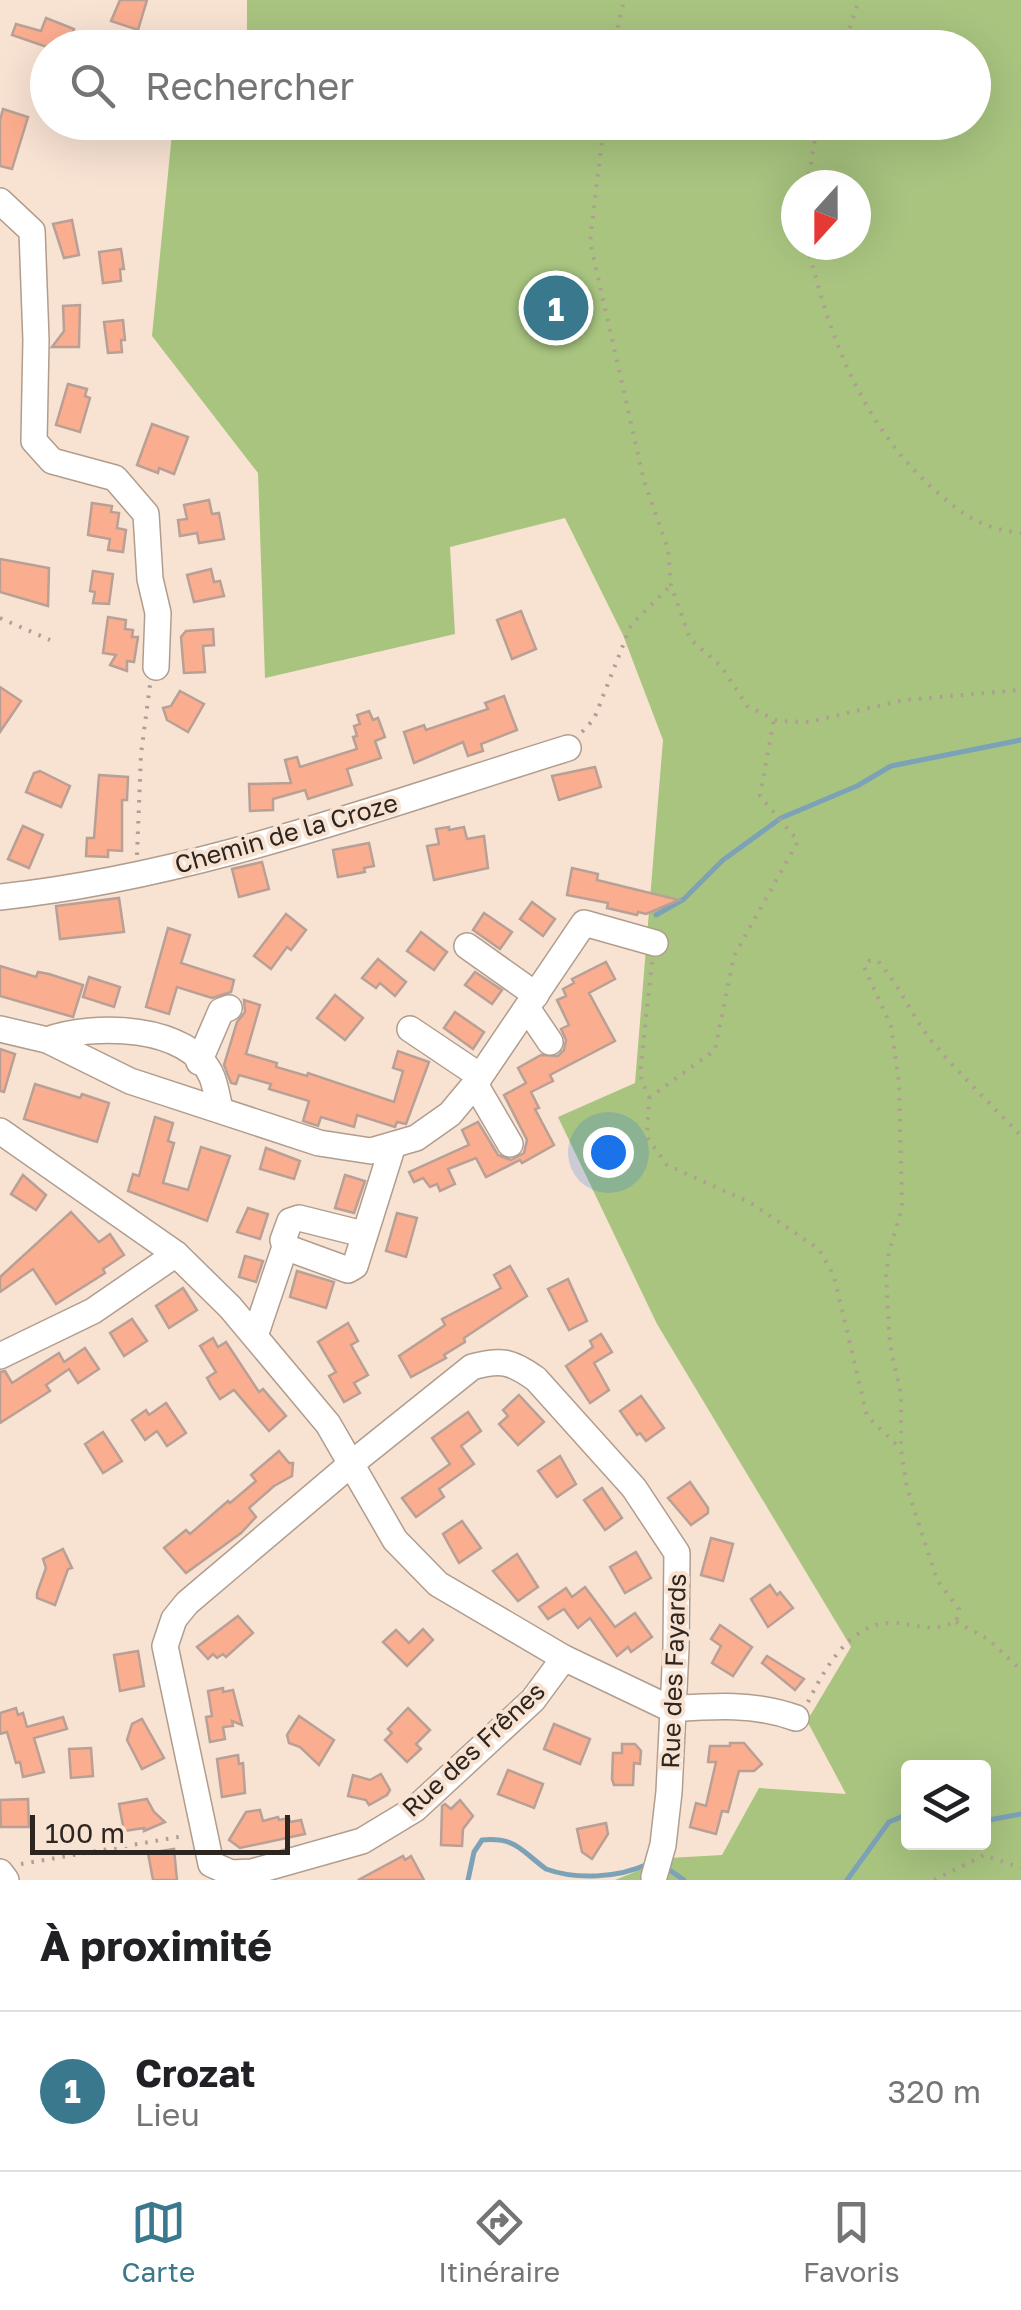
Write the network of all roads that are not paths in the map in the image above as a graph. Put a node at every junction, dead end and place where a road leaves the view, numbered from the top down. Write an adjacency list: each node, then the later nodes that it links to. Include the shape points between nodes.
1 (0, 202): 2 (street, via 32,231 34,441 52,460 115,478 146,514 158,613)
2 (156, 667)
3 (568, 748): 4 (street, Chemin de la Croze, via 231,854)
4 (0, 897)
5 (654, 943): 7 (street, via 584,923)
6 (466, 946): 7 (street)
7 (531, 1002): 12 (street); 14 (street)
8 (228, 1008): 13 (street)
9 (0, 1028): 11 (street)
10 (410, 1029): 14 (street)
11 (47, 1040): 13 (street, via 68,1032 151,1033); 15 (street, via 130,1081)
12 (550, 1042)
13 (200, 1062): 15 (street, via 212,1074)
14 (477, 1080): 17 (street); 18 (street, via 450,1114)
15 (220, 1108): 18 (street, via 319,1143 371,1151)
16 (0, 1132): 21 (street)
17 (510, 1144)
18 (393, 1145): 19 (street)
19 (362, 1237): 20 (street, via 299,1218 290,1221); 20 (street, via 348,1270)
20 (285, 1247): 22 (street)
21 (176, 1254): 22 (street); 23 (street, via 93,1311)
22 (254, 1336): 24 (street, via 328,1424)
23 (0, 1356)
24 (351, 1464): 25 (street, via 396,1540 438,1584); 25 (street, Rue des Frênes, via 174,1619 165,1646 210,1864 252,1872 362,1840 415,1809 533,1700); 26 (street, Rue des Fayards, via 472,1367 497,1360 536,1379 634,1488 677,1553)
25 (564, 1658): 26 (street)
26 (671, 1710): 27 (street, via 727,1705); 28 (street, Rue des Fayards, via 666,1827)
27 (796, 1718)
28 (654, 1876)

